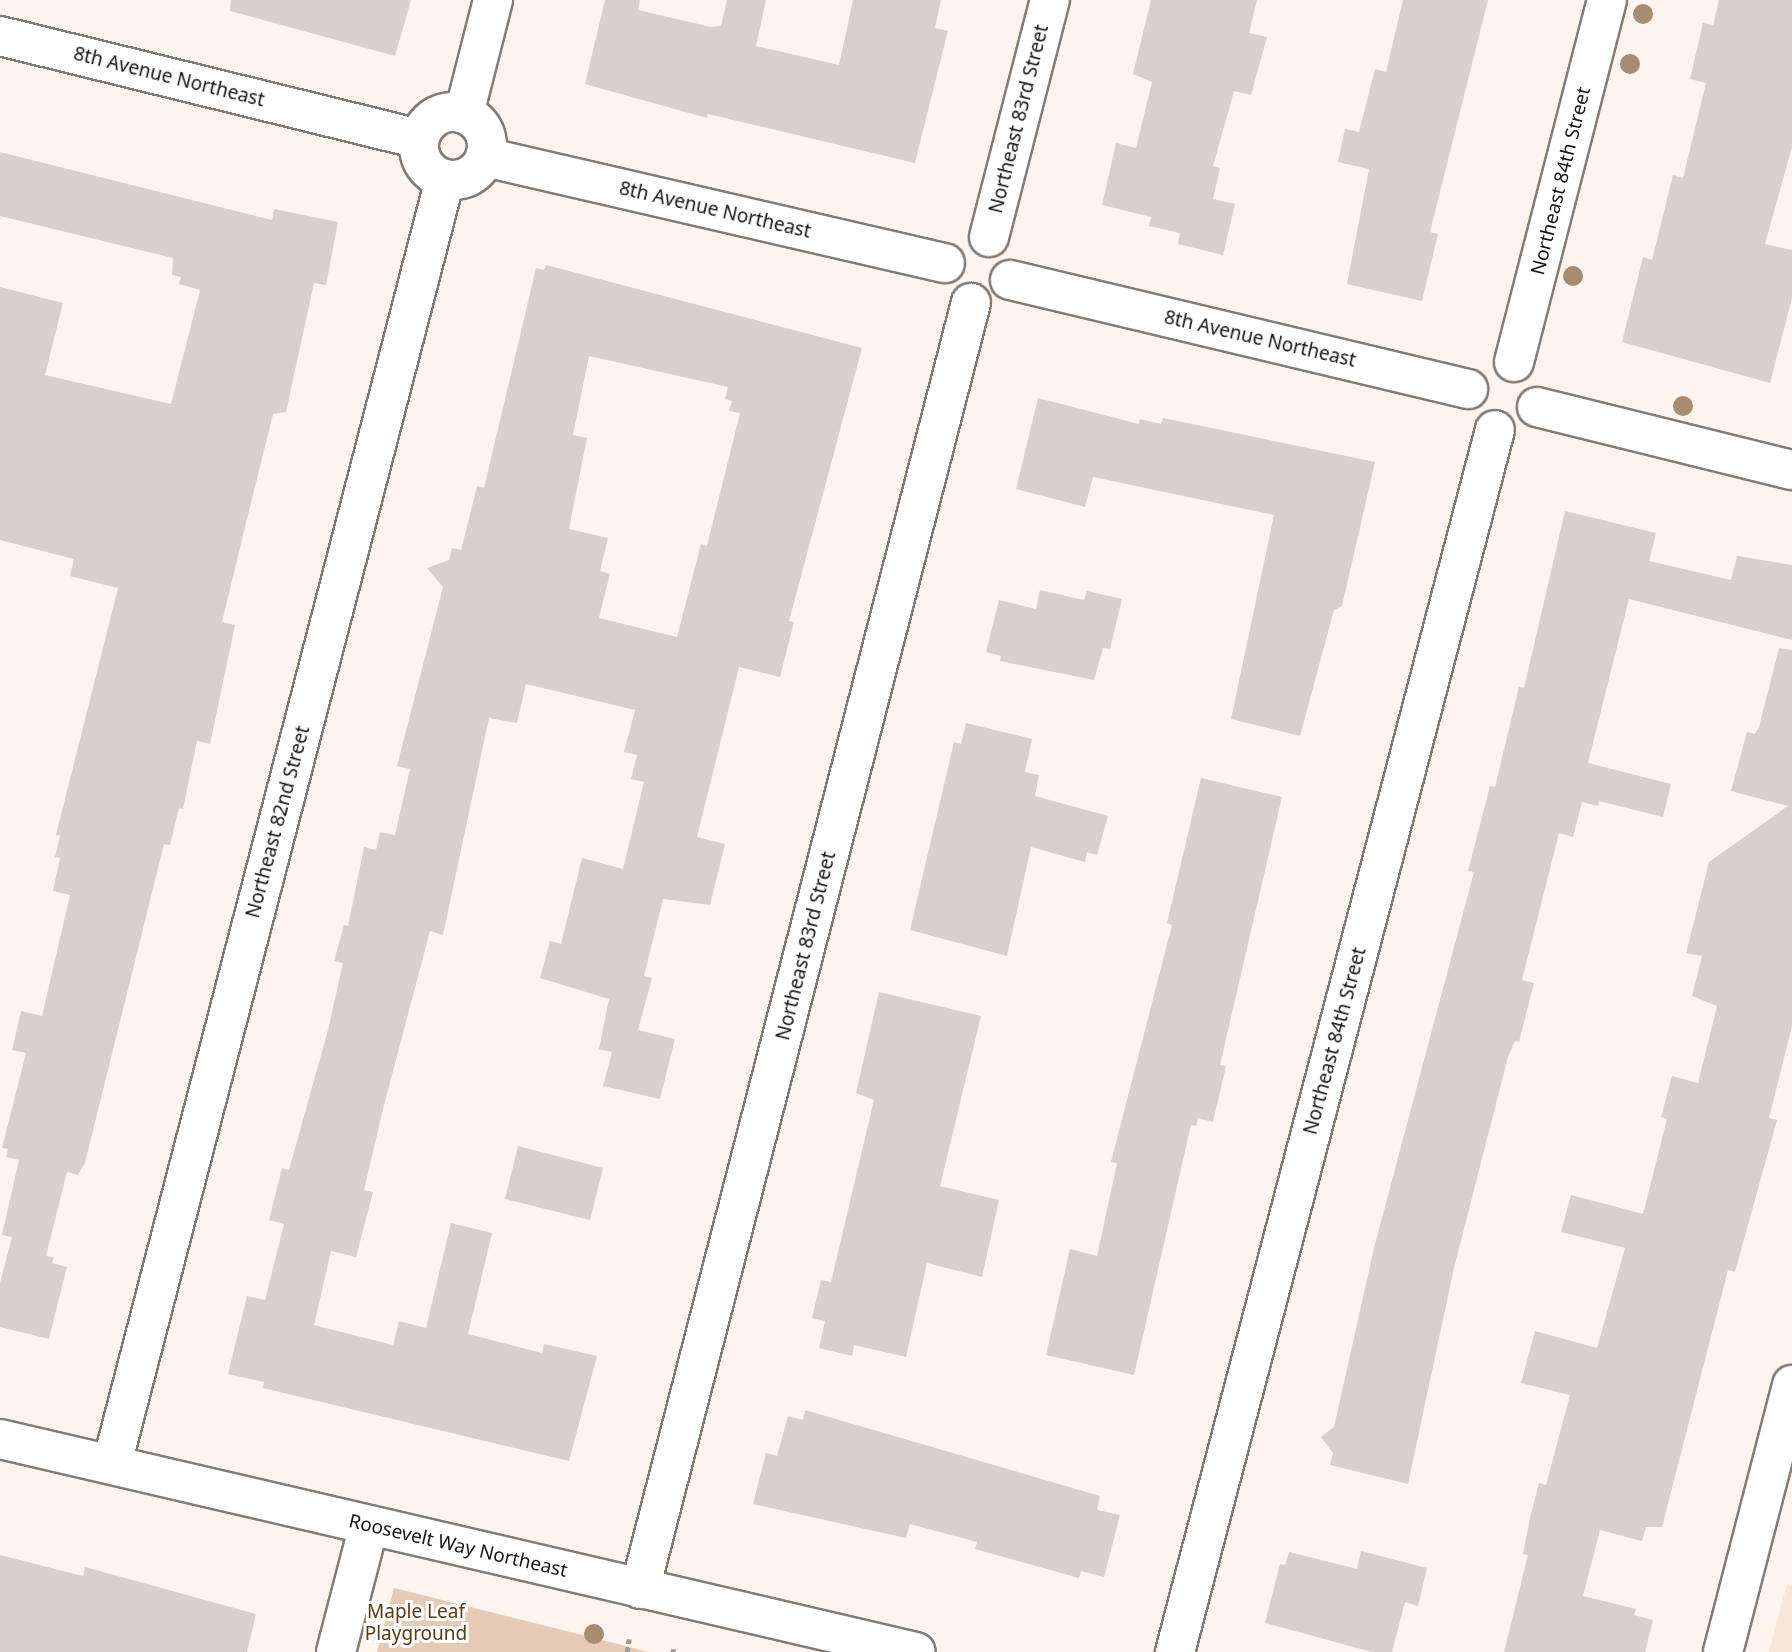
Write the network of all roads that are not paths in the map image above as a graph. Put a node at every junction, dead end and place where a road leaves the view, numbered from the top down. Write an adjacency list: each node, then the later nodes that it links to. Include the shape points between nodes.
1 (493, 0): 5 (street)
2 (1050, 0): 9 (street, Northeast 83rd Street)
3 (1607, 0): 13 (street, Northeast 84th Street)
4 (0, 36): 6 (street, 8th Avenue Northeast)
5 (464, 114): 6 (street, via 437,116); 7 (street, via 483,130)
6 (420, 139): 8 (street, via 424,163)
7 (485, 157): 8 (street, via 464,178); 10 (street, 8th Avenue Northeast)
8 (445, 179): 20 (street, Northeast 82nd Street)
9 (989, 237): 10 (street, via 963,239); 11 (street, via 1010,258)
10 (945, 263): 12 (street, via 949,289)
11 (1010, 279): 12 (street, via 998,298); 14 (street, 8th Avenue Northeast)
12 (971, 303): 22 (street, Northeast 83rd Street)
13 (1514, 362): 14 (street, via 1486,364); 15 (street, via 1535,379)
14 (1468, 388): 16 (street, via 1472,413)
15 (1536, 407): 16 (street, via 1525,424); 17 (street)
16 (1495, 430): 25 (street, Northeast 84th Street)
17 (1792, 470)
18 (1792, 1385): 26 (street)
19 (0, 1439): 20 (street, Roosevelt Way Northeast)
20 (112, 1464): 21 (street, Roosevelt Way Northeast)
21 (369, 1525): 22 (street, Roosevelt Way Northeast); 23 (street)
22 (640, 1589): 24 (street, Roosevelt Way Northeast)
23 (336, 1652)
24 (916, 1652)
25 (1175, 1652)
26 (1723, 1652)

